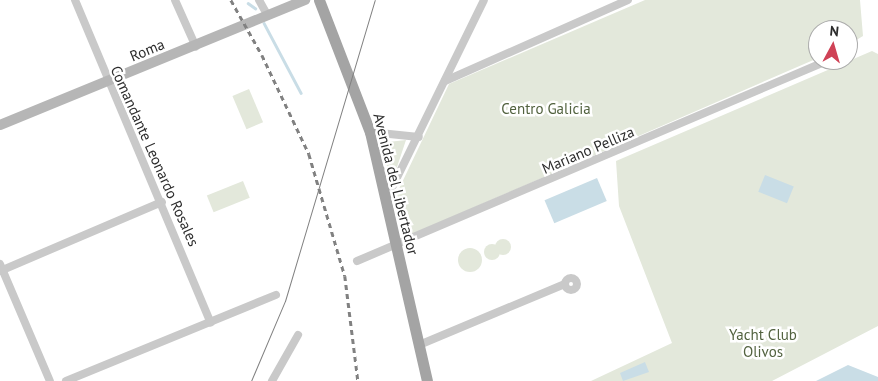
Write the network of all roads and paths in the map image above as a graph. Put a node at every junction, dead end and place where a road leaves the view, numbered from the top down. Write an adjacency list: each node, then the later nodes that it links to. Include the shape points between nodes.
1 (75, 0): 12 (street, Comandante Leonardo Rosales)
2 (176, 0): 9 (street)
3 (259, 0): 8 (street)
4 (305, 0): 8 (street, Roma)
5 (319, 0): 14 (main road, Avenida del Libertador)
6 (484, 0): 11 (street)
7 (628, 0): 11 (street)
8 (268, 16): 9 (street, Roma)
9 (196, 47): 12 (street, Roma)
10 (808, 69): 18 (street, Mariano Pelliza)
11 (445, 81): 15 (street)
12 (107, 82): 13 (street, Roma); 17 (street, Comandante Leonardo Rosales)
13 (0, 125)
14 (370, 132): 15 (street); 16 (main road, Avenida del Libertador)
15 (419, 138): 16 (street)
16 (387, 198): 18 (main road, Avenida del Libertador)
17 (162, 202): 20 (street); 23 (street, Comandante Leonardo Rosales)
18 (397, 247): 19 (street, Mariano Pelliza); 25 (main road, Avenida del Libertador)
19 (357, 261)
20 (1, 268): 26 (street)
21 (565, 287): 25 (street)
22 (276, 295): 23 (street)
23 (211, 323): 27 (street)
24 (298, 335): 28 (street)
25 (419, 345): 29 (main road, Avenida del Libertador)
26 (50, 381)
27 (66, 381)
28 (272, 381)
29 (427, 381)

